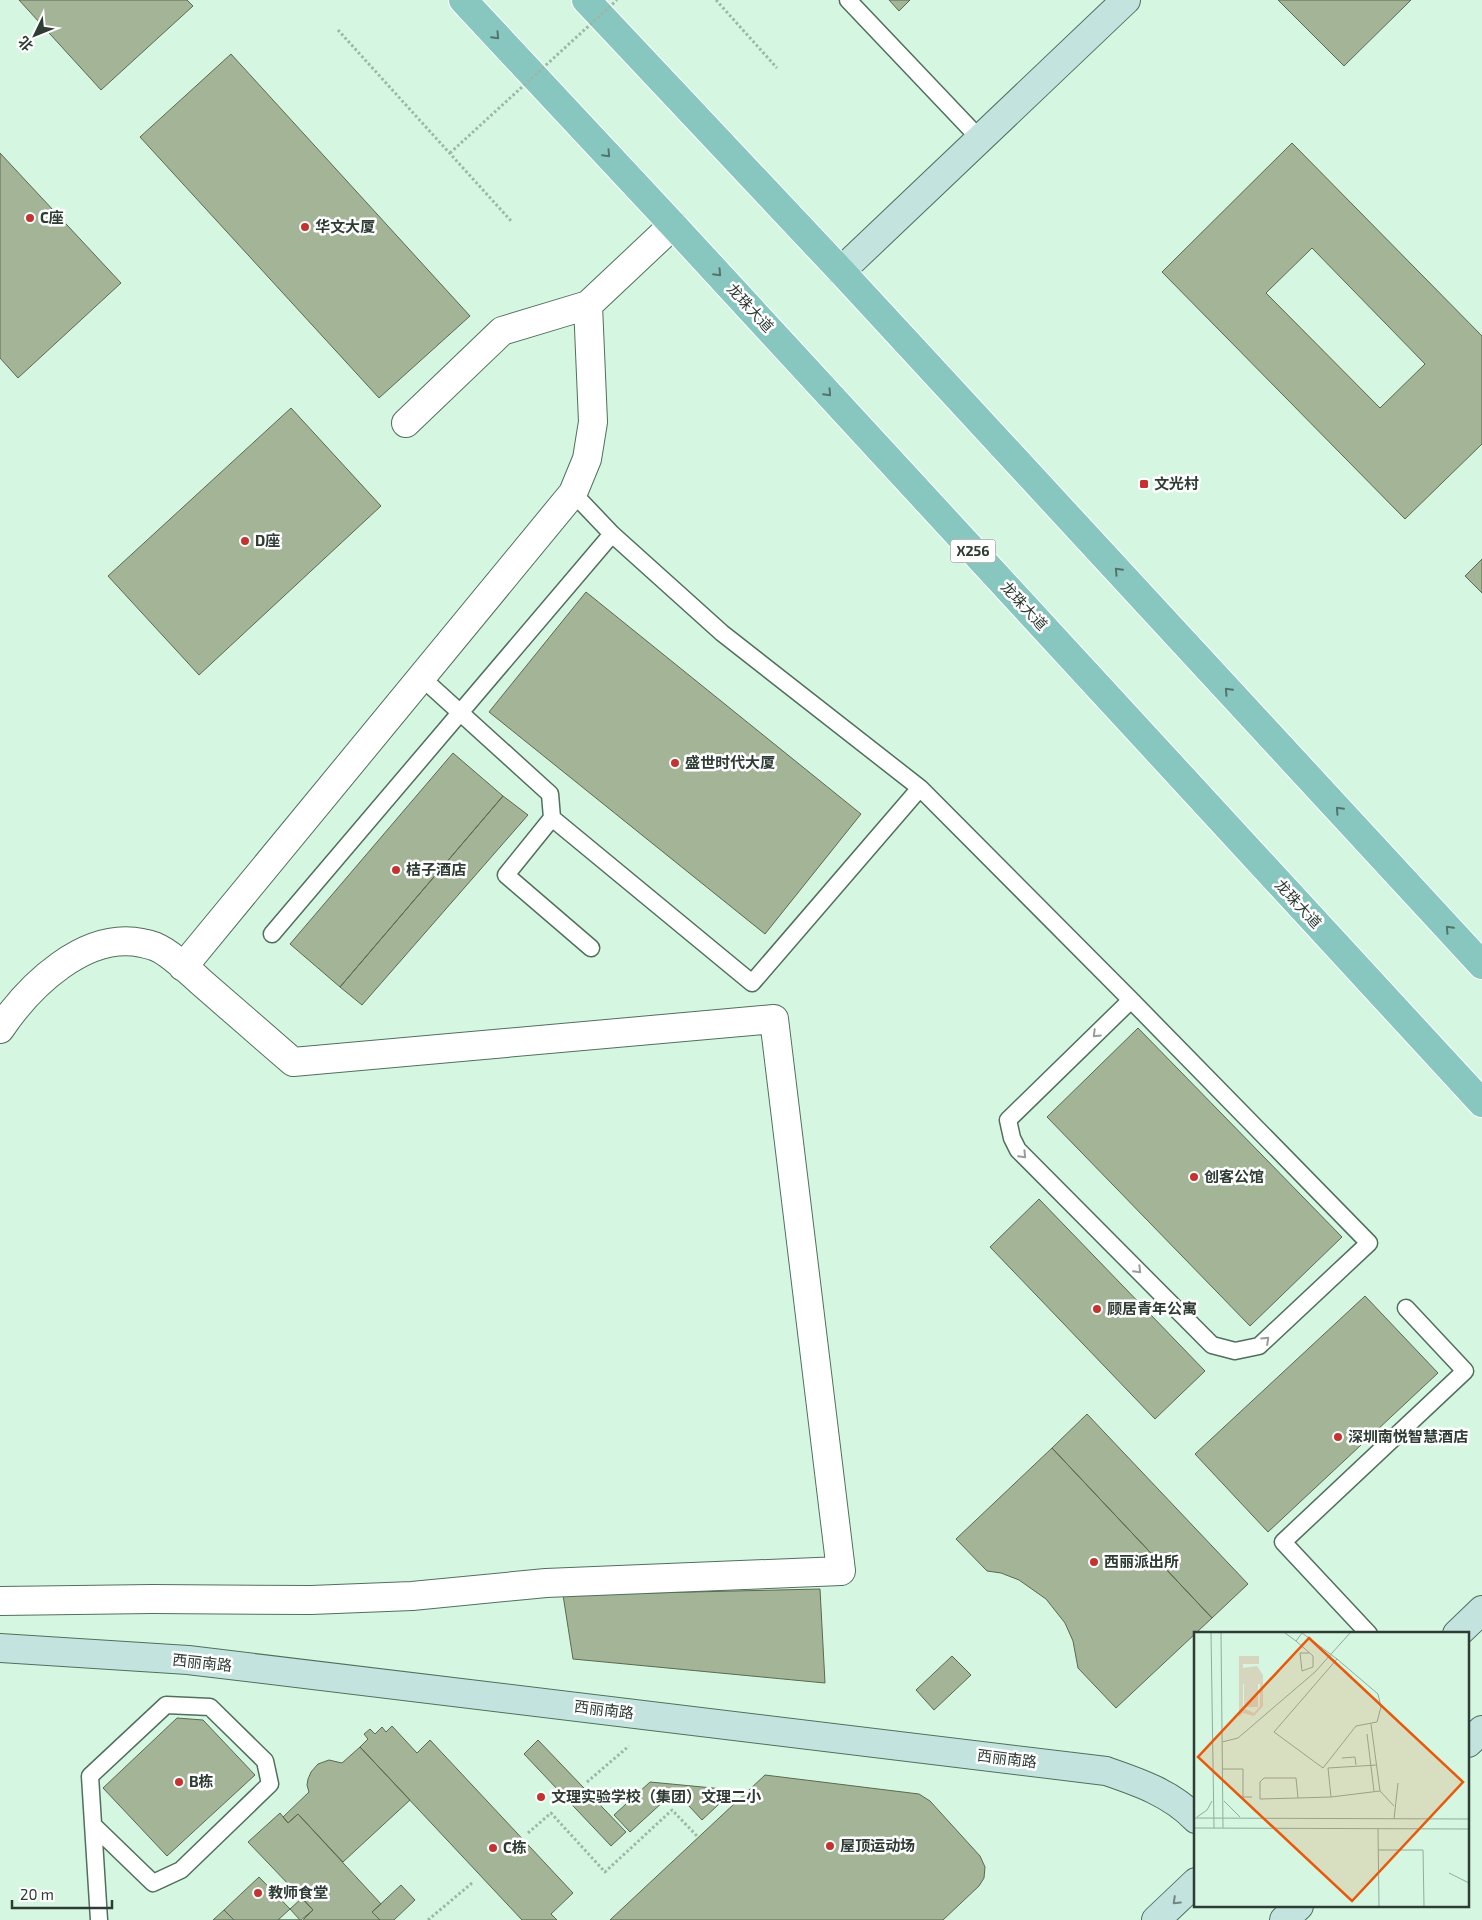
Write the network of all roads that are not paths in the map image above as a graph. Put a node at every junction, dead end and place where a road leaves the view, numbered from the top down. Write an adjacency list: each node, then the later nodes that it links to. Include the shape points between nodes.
1 (463, 0): 6 (main road, 龙珠大道 / X256, one-way to 6)
2 (586, 0): 7 (main road)
3 (848, 0): 5 (lane)
4 (1126, 0): 5 (street)
5 (980, 139): 7 (street)
6 (673, 225): 8 (street); 22 (main road, 龙珠大道 / X256, one-way to 22)
7 (841, 272): 18 (main road, one-way to 7)
8 (588, 305): 9 (street, via 502,331); 10 (street, via 593,422 587,459)
9 (406, 423)
10 (573, 494): 11 (lane); 12 (street)
11 (612, 534): 13 (lane); 14 (lane, via 722,633)
12 (421, 678): 13 (lane); 19 (street)
13 (461, 714): 15 (lane, via 550,794); 16 (lane)
14 (920, 788): 15 (lane, via 752,983); 20 (lane)
15 (552, 818): 17 (lane, via 506,875)
16 (272, 934)
17 (591, 948)
18 (1482, 965)
19 (183, 966): 21 (street, via 157,947 132,941 105,943 59,966 33,988); 24 (street, via 293,1062 774,1019 841,1571 546,1583 412,1596 311,1600)
20 (1131, 1000): 20 (lane, one-way to 20, via 1008,1120 1012,1138 1018,1150 1212,1345 1235,1351 1260,1346 1369,1242)
21 (0, 1029)
22 (1482, 1103)
23 (1406, 1308): 26 (lane, via 1464,1371 1283,1542)
24 (0, 1601)
25 (1482, 1610): 27 (street)
26 (1367, 1632)
27 (1459, 1632)
28 (0, 1648): 31 (street, 西丽南路, via 188,1660 1106,1771 1166,1795)
29 (1482, 1730): 30 (street)
30 (1470, 1741)
31 (1194, 1817)
32 (93, 1824): 32 (lane, via 90,1776 166,1705 210,1707 265,1761 270,1784 181,1870 153,1882); 35 (lane)
33 (1194, 1884): 36 (street, one-way to 36)
34 (1296, 1908): 37 (street)
35 (99, 1920)
36 (1156, 1920)
37 (1284, 1920)

